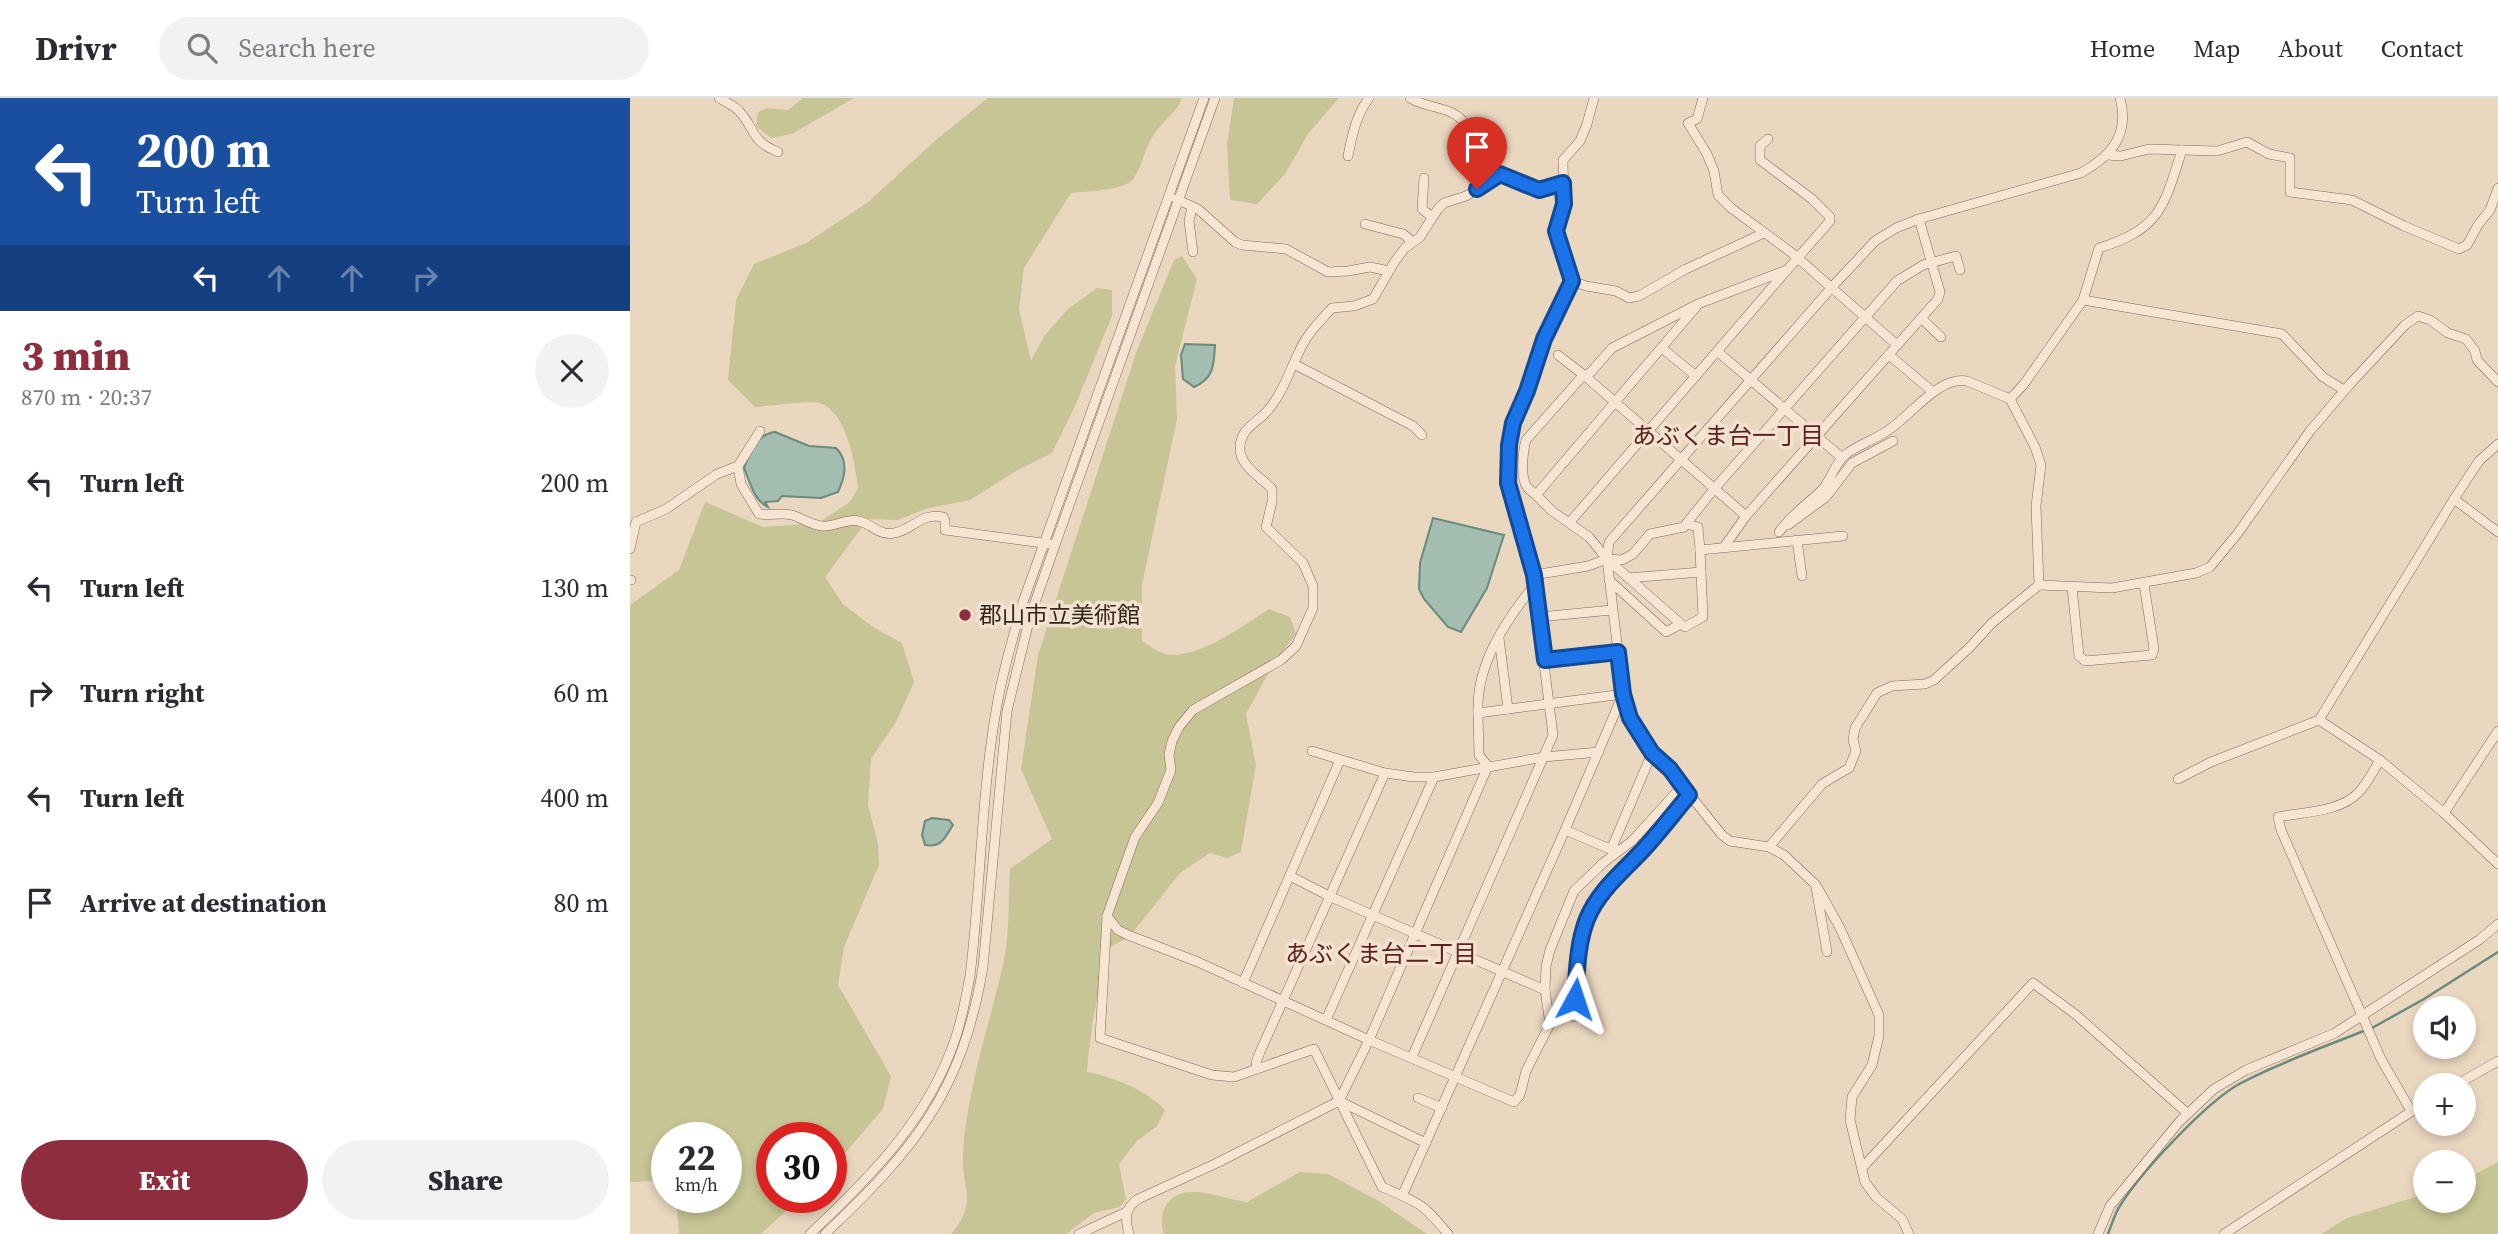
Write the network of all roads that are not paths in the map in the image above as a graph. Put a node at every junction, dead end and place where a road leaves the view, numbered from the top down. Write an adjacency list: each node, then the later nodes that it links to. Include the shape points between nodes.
1 (719, 98): 12 (street, via 742,114 761,144)
2 (1204, 98): 19 (street)
3 (1215, 98): 20 (street)
4 (1369, 98): 14 (street, via 1352,134)
5 (1410, 98): 9 (street)
6 (1594, 98): 17 (street, via 1580,141 1563,160)
7 (1703, 98): 26 (street, via 1697,118 1688,123 1707,154 1718,195)
8 (2120, 98): 13 (street, via 2121,129)
9 (1430, 102): 15 (street, via 1464,122 1479,155)
10 (1768, 139): 29 (street, via 1760,146 1760,160 1830,218)
11 (2182, 150): 13 (street); 21 (street, via 2224,150 2244,142 2288,157 2290,192 2352,200 2459,249 2468,245); 36 (street, via 2161,210 2141,230 2099,248)
12 (778, 152)
13 (2107, 155): 24 (street, via 2081,173)
14 (1348, 156)
15 (1500, 174): 17 (street, via 1539,190); 23 (street, via 1466,196 1444,203)
16 (1424, 178): 23 (street, via 1422,209)
17 (1563, 183): 34 (street, via 1564,204 1556,231)
18 (2498, 188): 21 (street)
19 (1170, 196): 20 (street); 74 (street)
20 (1180, 201): 22 (street); 75 (street)
21 (2495, 206)
22 (1192, 207): 28 (street); 33 (street, via 1242,245 1286,249 1328,272 1370,267)
23 (1432, 217): 27 (street)
24 (1919, 219): 30 (street); 35 (street, via 1875,241)
25 (1365, 224): 27 (street, via 1403,234)
26 (1764, 233): 29 (street); 34 (street, via 1639,296 1629,298)
27 (1413, 242): 33 (street)
28 (1193, 252)
29 (1798, 258): 31 (street); 35 (street)
30 (1930, 263): 32 (street, via 1956,256); 38 (street, via 1904,275); 39 (street, via 1940,292)
31 (1787, 270): 37 (street); 43 (street)
32 (1960, 270)
33 (1389, 271): 46 (street, via 1373,299 1332,308 1304,342)
34 (1572, 281): 81 (street, via 1544,339 1509,445 1508,483)
35 (1832, 287): 38 (street); 49 (street)
36 (2083, 300): 51 (street, via 2282,334 2323,377); 53 (street)
37 (1698, 304): 42 (street); 47 (street, via 1612,348)
38 (1865, 316): 41 (street); 55 (street)
39 (1921, 318): 40 (street); 41 (street)
40 (1941, 337)
41 (1897, 345): 45 (street)
42 (1663, 349): 48 (street); 54 (street)
43 (1718, 352): 48 (street); 49 (street)
44 (1558, 355): 47 (street)
45 (1889, 355): 52 (street); 59 (street)
46 (1294, 364): 58 (street, via 1413,426); 122 (street, via 1278,398 1245,430 1241,453 1252,472 1272,489 1266,527 1303,563 1313,586 1313,608 1296,646 1281,660 1193,710 1179,727 1169,755 1171,770 1158,803 1135,837)
47 (1586, 376): 54 (street); 66 (street, via 1526,440 1524,481)
48 (1696, 376): 57 (street)
49 (1751, 380): 55 (street); 63 (street)
50 (2498, 382): 51 (street, via 2477,360 2466,339 2418,316)
51 (2344, 390): 85 (street, via 2218,561 2196,573)
52 (1933, 392): 53 (street, via 1960,380); 62 (street, via 1888,431)
53 (2010, 399): 87 (street, via 2041,465 2036,506)
54 (1614, 403): 57 (street); 66 (street)
55 (1784, 409): 59 (street); 65 (street)
56 (760, 431): 64 (street)
57 (1648, 431): 63 (street); 69 (street)
58 (1422, 435)
59 (1816, 437): 62 (street); 68 (street)
60 (1893, 441): 62 (street, via 1852,463 1826,496 1779,532 1821,490)
61 (2498, 444): 67 (street, via 2479,461)
62 (1842, 457)
63 (1681, 459): 65 (street); 79 (street, via 1609,542)
64 (738, 466): 74 (street, via 741,484 759,514 789,514 825,526 862,521 886,534 935,515 943,517 945,530); 77 (street, via 636,522)
65 (1714, 489): 68 (street); 70 (street)
66 (1536, 495): 69 (street)
67 (2454, 499): 71 (street); 99 (street)
68 (1746, 516): 76 (street)
69 (1570, 522): 79 (street)
70 (1686, 524): 78 (street, via 1698,527); 79 (street, via 1650,534 1622,560)
71 (2498, 532)
72 (1843, 536): 73 (street)
73 (1797, 540): 76 (street); 82 (street)
74 (1044, 543): 75 (street); 149 (street, via 1011,642 997,705 970,976 951,1052 906,1133)
75 (1055, 545): 150 (street, via 1030,617 1007,711 983,967 963,1051 916,1139)
76 (1724, 547): 78 (street)
77 (630, 549)
78 (1700, 550): 80 (street)
79 (1607, 559): 81 (street); 83 (street); 84 (street)
80 (1701, 572): 83 (street); 91 (street, via 1703,617 1685,627)
81 (1534, 575): 86 (street)
82 (1802, 576)
83 (1628, 578): 91 (street)
84 (1609, 580): 89 (street); 91 (street, via 1666,632)
85 (2144, 584): 88 (street); 88 (street, via 2152,655 2085,661 2079,656)
86 (1534, 585): 90 (street); 92 (street)
87 (2039, 585): 88 (street); 115 (street, via 1934,680 1877,693 1855,729 1854,761 1822,784)
88 (2071, 587)
89 (1612, 610): 90 (street); 93 (street)
90 (1539, 617): 94 (street)
91 (1681, 624)
92 (1498, 636): 97 (street); 98 (street, via 1481,678)
93 (1618, 652): 94 (street); 95 (street)
94 (1545, 660): 96 (street)
95 (1623, 694): 96 (street); 102 (street); 103 (street, via 1630,718)
96 (1550, 704): 97 (street); 104 (street, via 1553,735)
97 (1508, 709): 98 (street)
98 (1478, 713): 107 (street, via 1479,755)
99 (2319, 720): 106 (street); 110 (street)
100 (2498, 730): 113 (street)
101 (1312, 751): 105 (street)
102 (1599, 752): 104 (street); 114 (street)
103 (1652, 753): 111 (street); 116 (street)
104 (1544, 757): 107 (street); 125 (street)
105 (1340, 760): 108 (street); 118 (street)
106 (2380, 760): 113 (street); 132 (street, via 2351,799 2278,817)
107 (1488, 766): 109 (street); 124 (street)
108 (1385, 772): 109 (street); 120 (street)
109 (1434, 777): 121 (street)
110 (2178, 779)
111 (1682, 786): 112 (street); 116 (street, via 1632,841)
112 (1689, 795): 115 (street, via 1730,841); 131 (street, via 1606,887 1587,919)
113 (2444, 813): 117 (street)
114 (1566, 830): 116 (street); 127 (street)
115 (1769, 847): 119 (street)
116 (1616, 848): 129 (street, via 1574,891 1550,950)
117 (2498, 864)
118 (1290, 876): 120 (street); 128 (street)
119 (1816, 885): 126 (street); 146 (street, via 1879,1015 1872,1065 1852,1097 1850,1109)
120 (1331, 897): 121 (street); 130 (street)
121 (1373, 915): 124 (street); 133 (street)
122 (1107, 916): 128 (street, via 1128,935); 137 (street, via 1100,1038 1219,1076 1234,1077)
123 (2498, 924): 132 (street)
124 (1416, 933): 125 (street); 134 (street)
125 (1458, 951): 127 (street); 135 (street)
126 (1826, 952)
127 (1503, 971): 129 (street); 139 (street)
128 (1243, 983): 130 (street)
129 (1545, 990): 139 (street, via 1550,1024 1517,1100)
130 (1283, 1001): 133 (street); 137 (street)
131 (1574, 1017)
132 (2363, 1017): 143 (street); 144 (street, via 2246,1070)
133 (1326, 1020): 134 (street)
134 (1369, 1040): 135 (street); 141 (street)
135 (1412, 1057): 139 (street)
136 (2498, 1061): 138 (street)
137 (1257, 1069): 141 (street, via 1314,1049)
138 (2476, 1074)
139 (1456, 1077): 142 (street)
140 (1419, 1098): 142 (street)
141 (1339, 1101): 145 (street); 147 (street, via 1382,1187); 148 (street, via 1138,1199)
142 (1442, 1108): 145 (street)
143 (2411, 1111): 156 (street)
144 (2186, 1113): 146 (street, via 2075,1014 2033,983); 155 (street, via 2110,1206)
145 (1426, 1143): 147 (street)
146 (1862, 1168): 154 (street, via 1870,1190 1902,1219)
147 (1403, 1194): 153 (street, via 1427,1208)
148 (1126, 1212): 151 (street); 152 (street)
149 (810, 1234)
150 (825, 1234)
151 (1079, 1234)
152 (1129, 1234)
153 (1448, 1234)
154 (1909, 1234)
155 (2098, 1234)
156 (2224, 1234)

